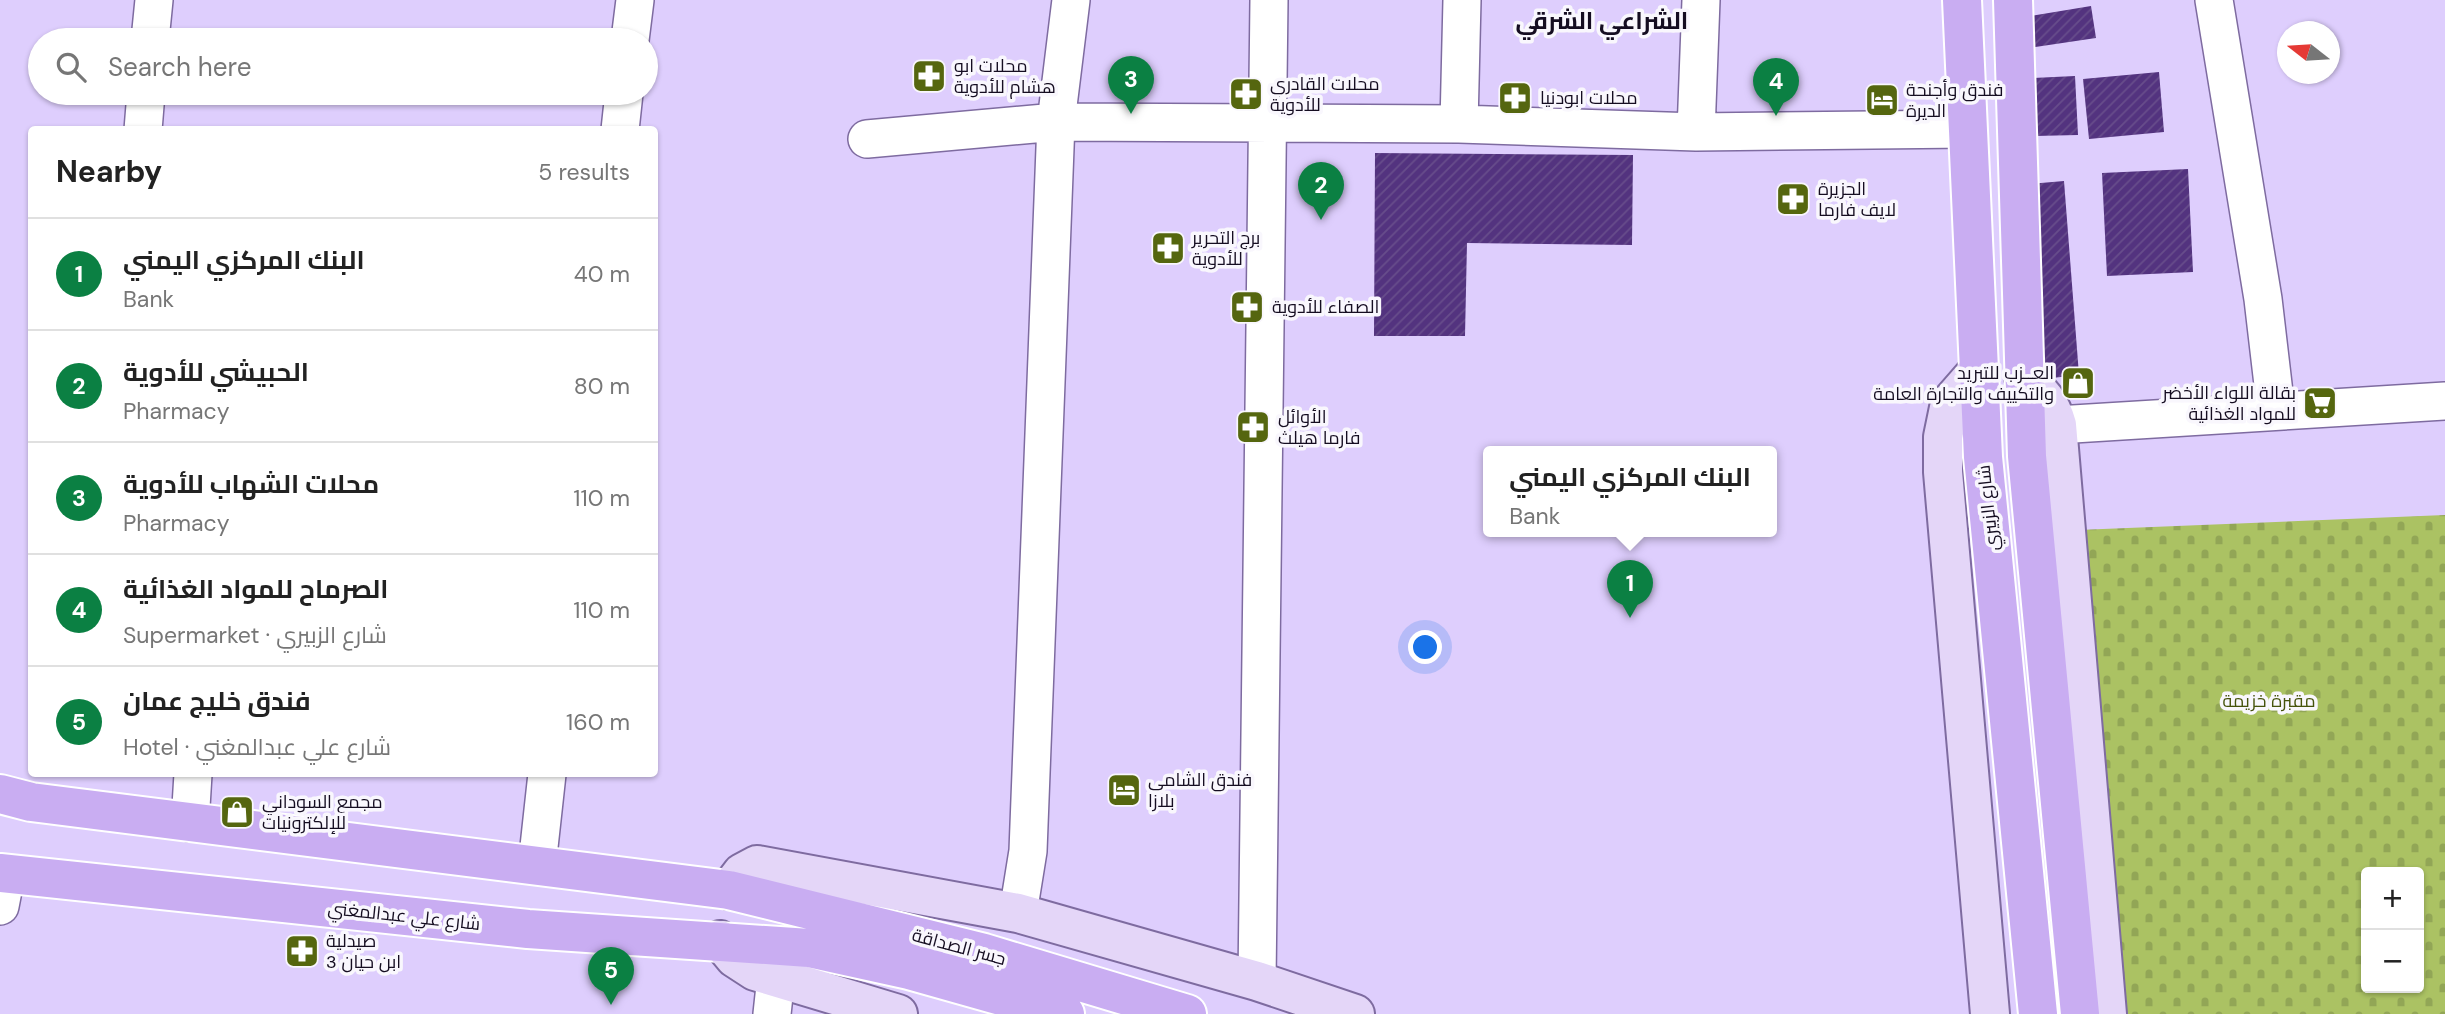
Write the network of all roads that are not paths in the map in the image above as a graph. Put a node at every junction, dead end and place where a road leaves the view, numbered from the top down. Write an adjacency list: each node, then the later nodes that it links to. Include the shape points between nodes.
1 (154, 0): 10 (street)
2 (635, 0): 11 (street)
3 (1071, 0): 14 (street)
4 (1269, 0): 15 (street)
5 (1462, 0): 16 (street)
6 (1701, 0): 20 (street)
7 (1962, 0): 19 (main road, شارع الزبيري)
8 (2013, 0): 23 (main road)
9 (2214, 0): 25 (street, via 2263,299)
10 (151, 28)
11 (632, 28)
12 (145, 105): 17 (street)
13 (623, 105): 18 (street)
14 (1056, 122): 15 (street); 21 (street); 34 (street, via 1028,851)
15 (1267, 122): 16 (street); 36 (street)
16 (1460, 124): 20 (street)
17 (143, 126)
18 (620, 126)
19 (1968, 129): 20 (street); 22 (main road, شارع الزبيري)
20 (1696, 132)
21 (867, 139)
22 (1977, 372): 41 (main road, via 1950,403 1943,437 1943,472); 42 (main road, شارع الزبيري)
23 (2024, 377): 26 (main road, via 2048,401); 43 (main road, via 2027,456)
24 (2445, 401): 25 (street)
25 (2276, 410): 26 (street)
26 (2057, 425): 44 (main road)
27 (193, 777): 30 (street)
28 (547, 777): 31 (street)
29 (16, 798): 30 (main road, جسر الصداقة)
30 (190, 823): 31 (main road, جسر الصداقة)
31 (537, 865): 33 (main road, جسر الصداقة)
32 (2, 885): 35 (main road, شارع علي عبدالمغني, via 528,929 720,940)
33 (729, 890): 34 (main road, via 742,873 757,865); 39 (main road, جسر الصداقة, via 984,953)
34 (1018, 913): 36 (main road)
35 (784, 971): 37 (main road); 38 (main road, جسر الصداقة, via 909,970)
36 (1257, 981): 40 (main road)
37 (888, 1012)
38 (1065, 1014)
39 (1187, 1014)
40 (1355, 1014)
41 (1990, 1014)
42 (2038, 1014)
43 (2080, 1014)
44 (2107, 1014)

